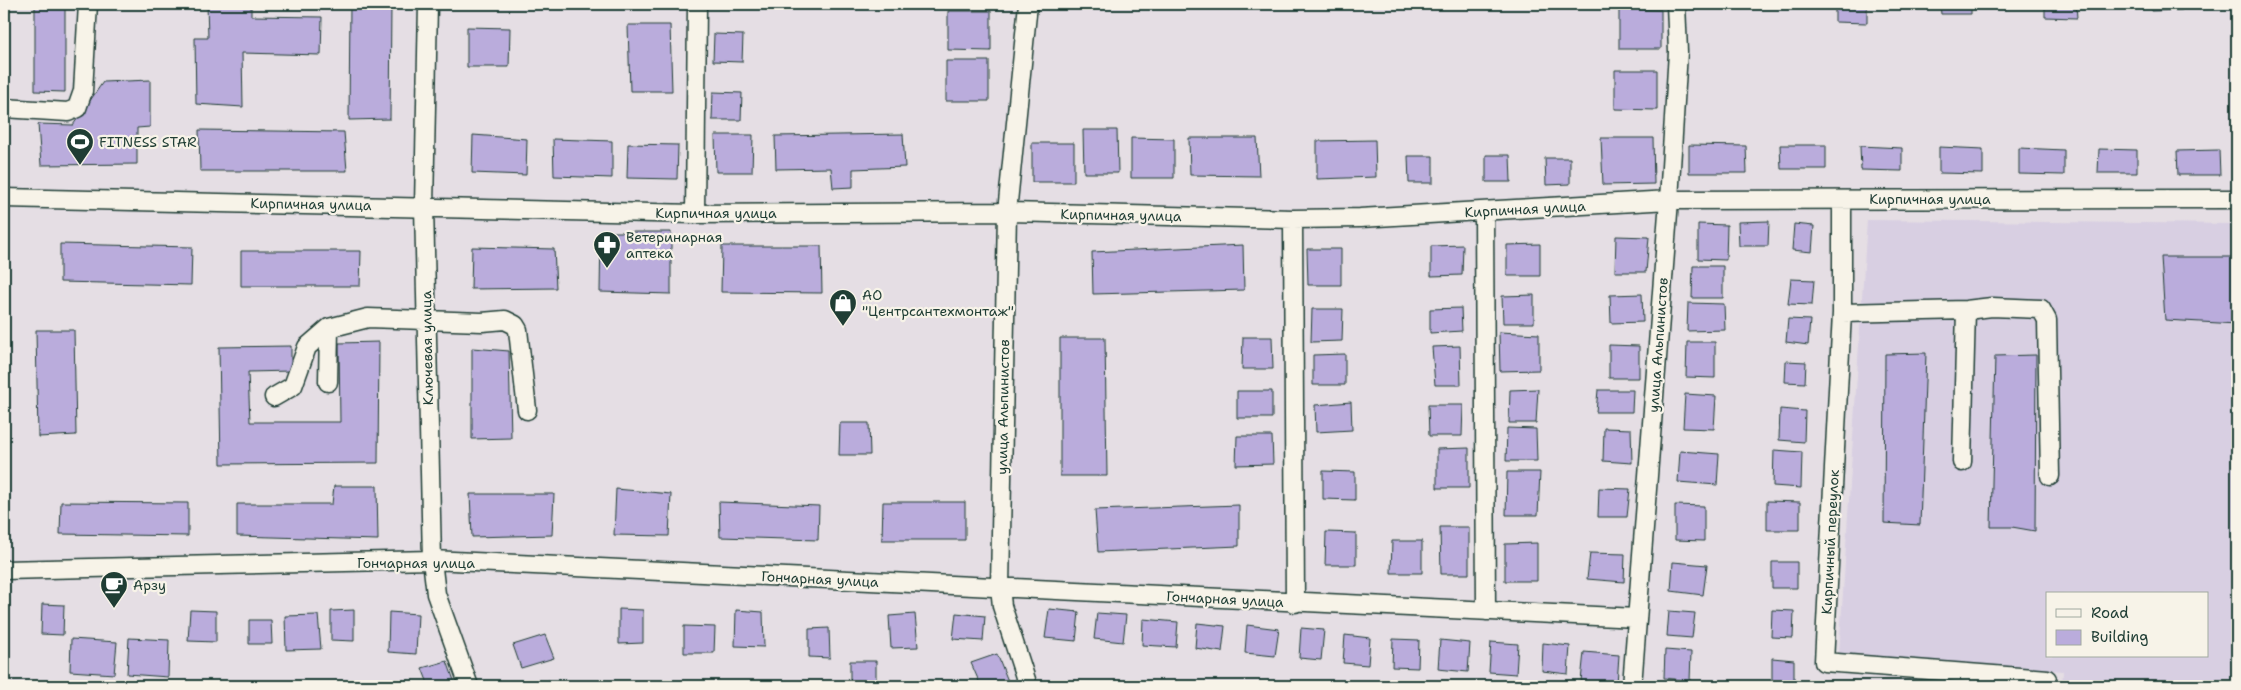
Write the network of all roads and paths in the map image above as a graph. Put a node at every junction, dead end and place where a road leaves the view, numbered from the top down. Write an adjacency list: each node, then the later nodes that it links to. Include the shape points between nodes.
1 (88, 4): 6 (street, via 83,91 77,108 68,112)
2 (428, 4): 11 (street, Ключевая улица)
3 (697, 4): 14 (street)
4 (1028, 4): 13 (street, улица Альпинистов)
5 (1676, 4): 9 (street, улица Альпинистов, via 1678,52)
6 (4, 108)
7 (4, 198): 11 (street, Кирпичная улица)
8 (2237, 199): 10 (street, Кирпичная улица)
9 (1669, 200): 10 (street, Кирпичная улица); 12 (street, Кирпичная улица); 30 (street, улица Альпинистов)
10 (1842, 200): 17 (street, Кирпичный переулок)
11 (424, 206): 14 (street, Кирпичная улица); 18 (street, Ключевая улица)
12 (1484, 211): 15 (street, Кирпичная улица); 29 (street)
13 (1007, 212): 14 (street, Кирпичная улица); 15 (street, Кирпичная улица); 27 (street, улица Альпинистов)
14 (695, 214)
15 (1293, 219): 28 (street)
16 (1966, 310): 17 (street); 23 (street); 24 (street, via 2017,307 2044,312 2047,320)
17 (1842, 313): 31 (street, Кирпичный переулок, via 1824,662)
18 (426, 321): 19 (street, via 368,318); 22 (street, via 506,320 515,325); 25 (street, Ключевая улица)
19 (329, 328): 20 (street); 21 (street, via 307,347 293,386)
20 (328, 382)
21 (274, 397)
22 (527, 410)
23 (1962, 462)
24 (2050, 476)
25 (432, 560): 26 (street, Гончарная улица); 27 (street, Гончарная улица); 32 (street, Ключевая улица, via 436,594)
26 (4, 570)
27 (1000, 587): 28 (street, Гончарная улица); 33 (street, улица Альпинистов, via 1002,606)
28 (1296, 603): 29 (street, Гончарная улица)
29 (1486, 611): 30 (street, Гончарная улица)
30 (1637, 618): 34 (street, улица Альпинистов)
31 (2047, 679)
32 (469, 686)
33 (1028, 686)
34 (1632, 686)

